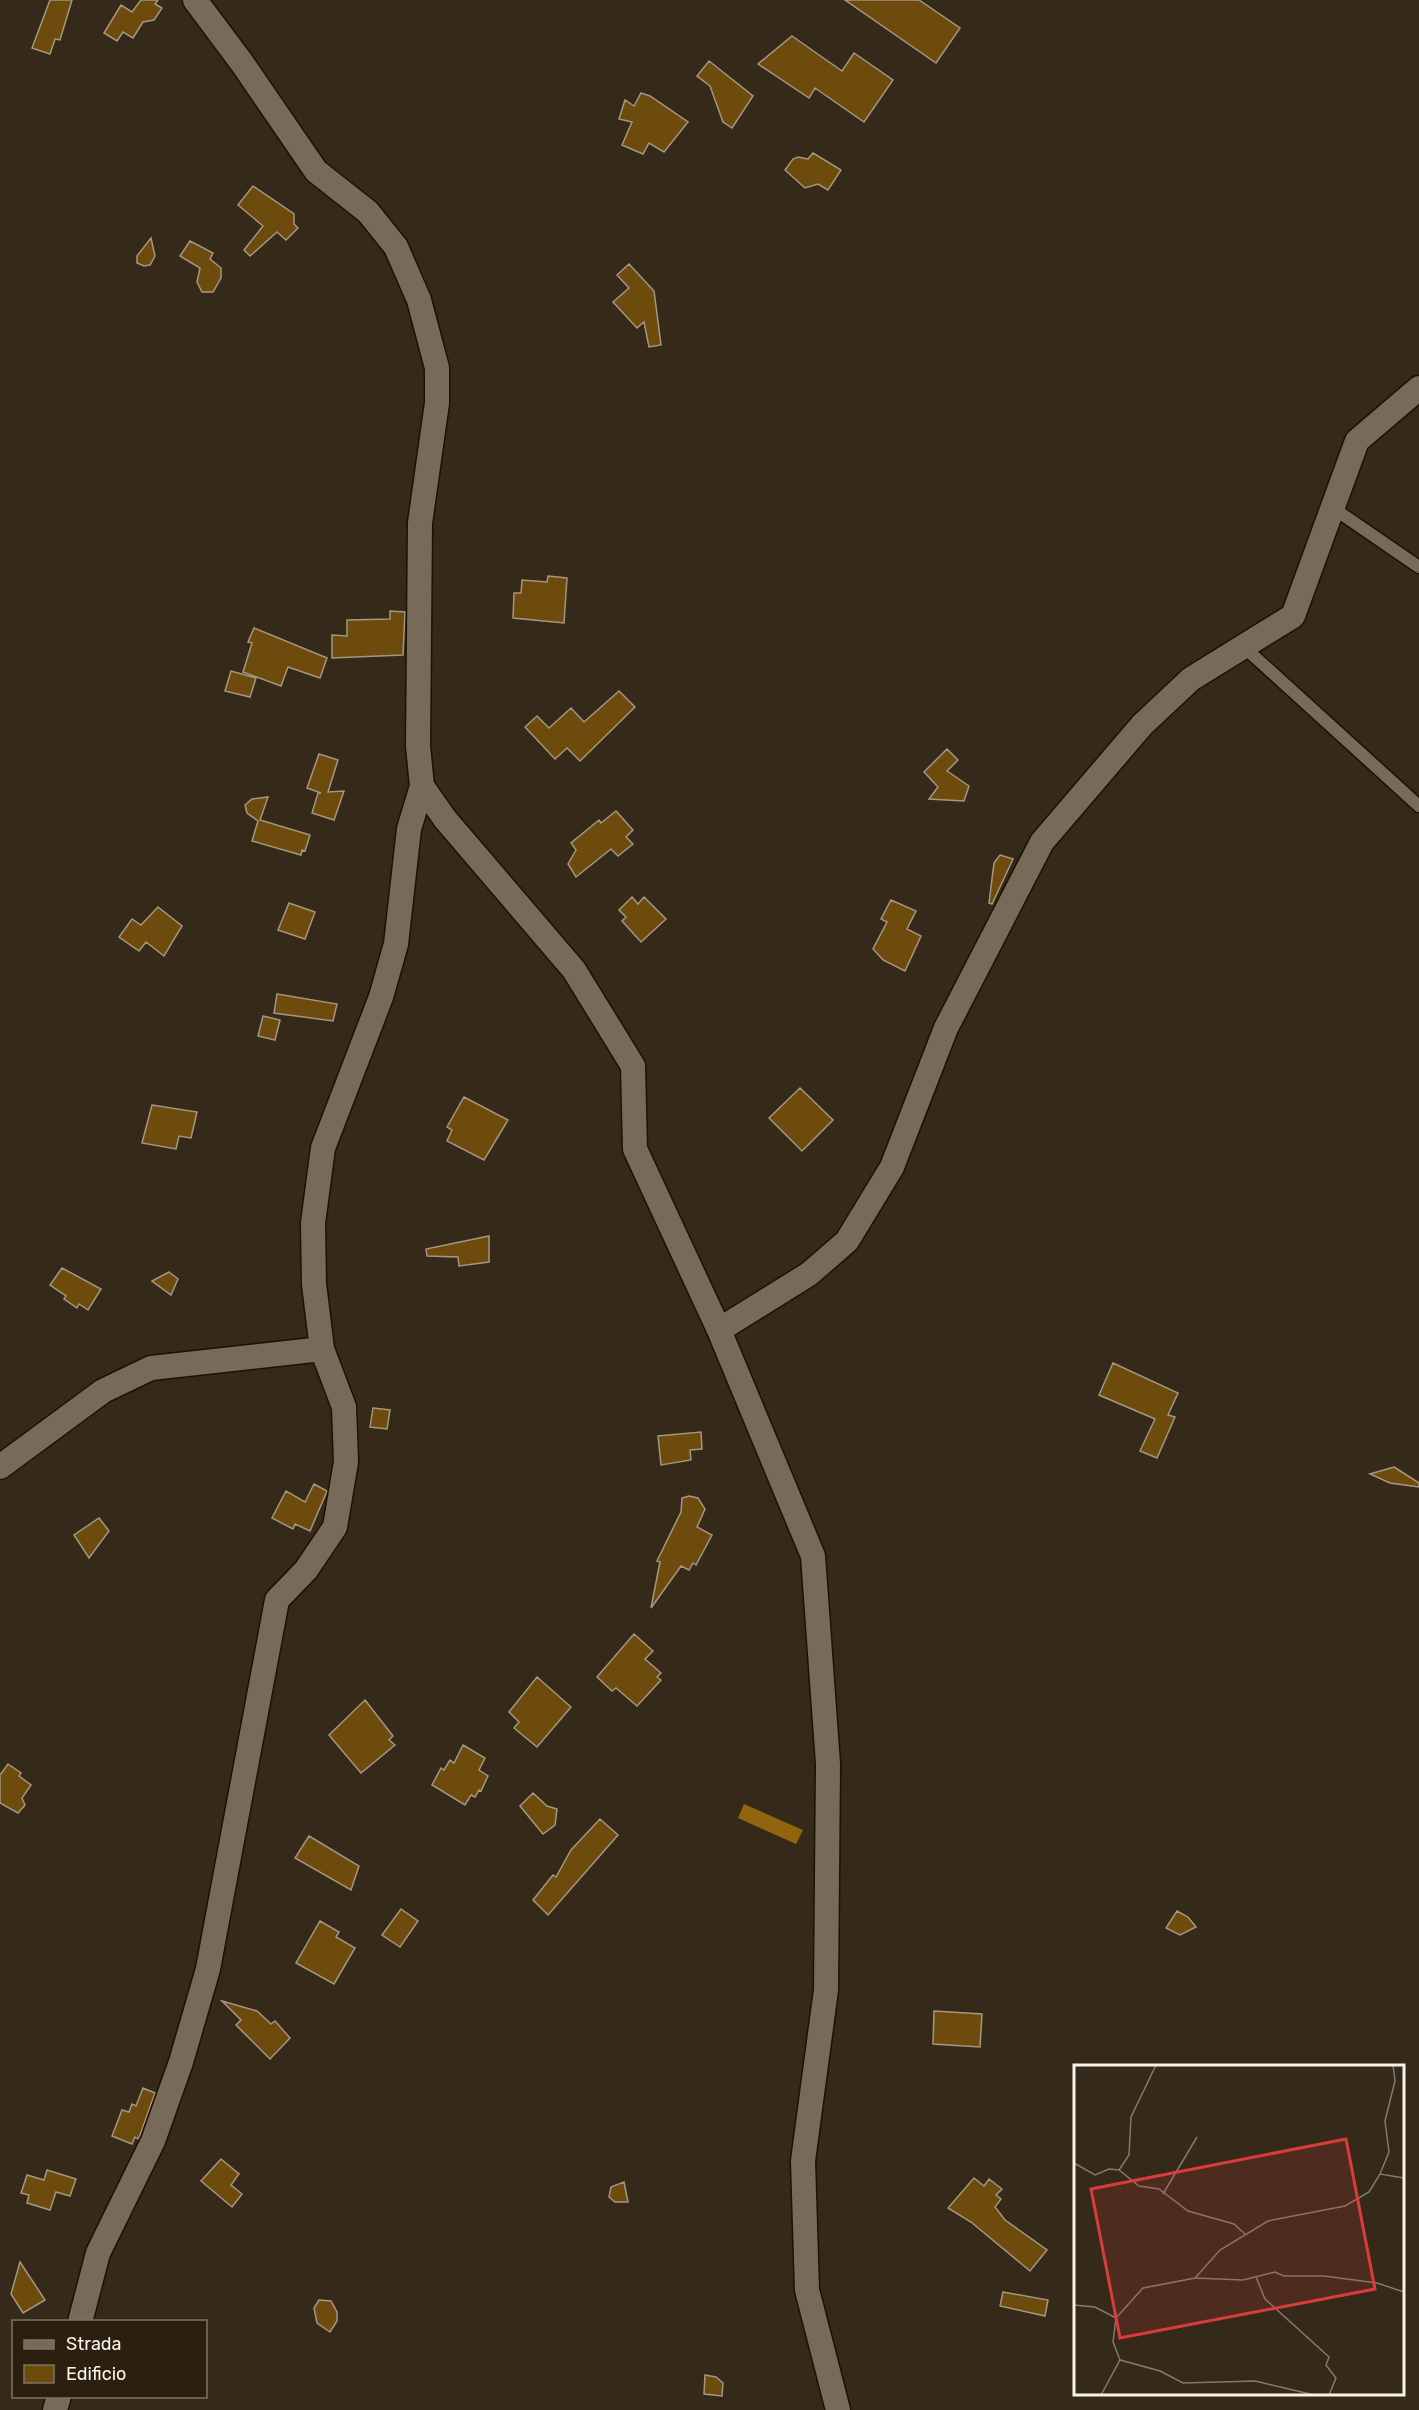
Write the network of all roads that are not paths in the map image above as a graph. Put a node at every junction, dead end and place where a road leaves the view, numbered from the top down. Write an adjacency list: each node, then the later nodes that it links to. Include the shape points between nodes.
1 (195, 0): 6 (street, via 316,171 368,212 396,247 419,300 437,368 437,403 420,523 418,746)
2 (1419, 388): 3 (street, via 1357,441)
3 (1333, 508): 4 (lane); 5 (street, via 1293,616)
4 (1419, 567)
5 (1245, 648): 7 (lane); 8 (street, via 1191,679 1142,725 1042,842 946,1028 892,1167 847,1241 809,1274)
6 (422, 786): 8 (street, via 445,819 574,970 633,1066 635,1149); 9 (street, via 410,829 396,944 381,997 324,1148 313,1222 314,1284)
7 (1419, 806)
8 (719, 1330): 12 (street, via 813,1556 828,1764 826,1990 803,2173 807,2290)
9 (322, 1349): 10 (street, via 151,1368 103,1391); 11 (street, via 344,1407 346,1462 335,1527 306,1570 277,1600 208,1969 153,2141 98,2253)
10 (0, 1467)
11 (81, 2320)
12 (838, 2410)

